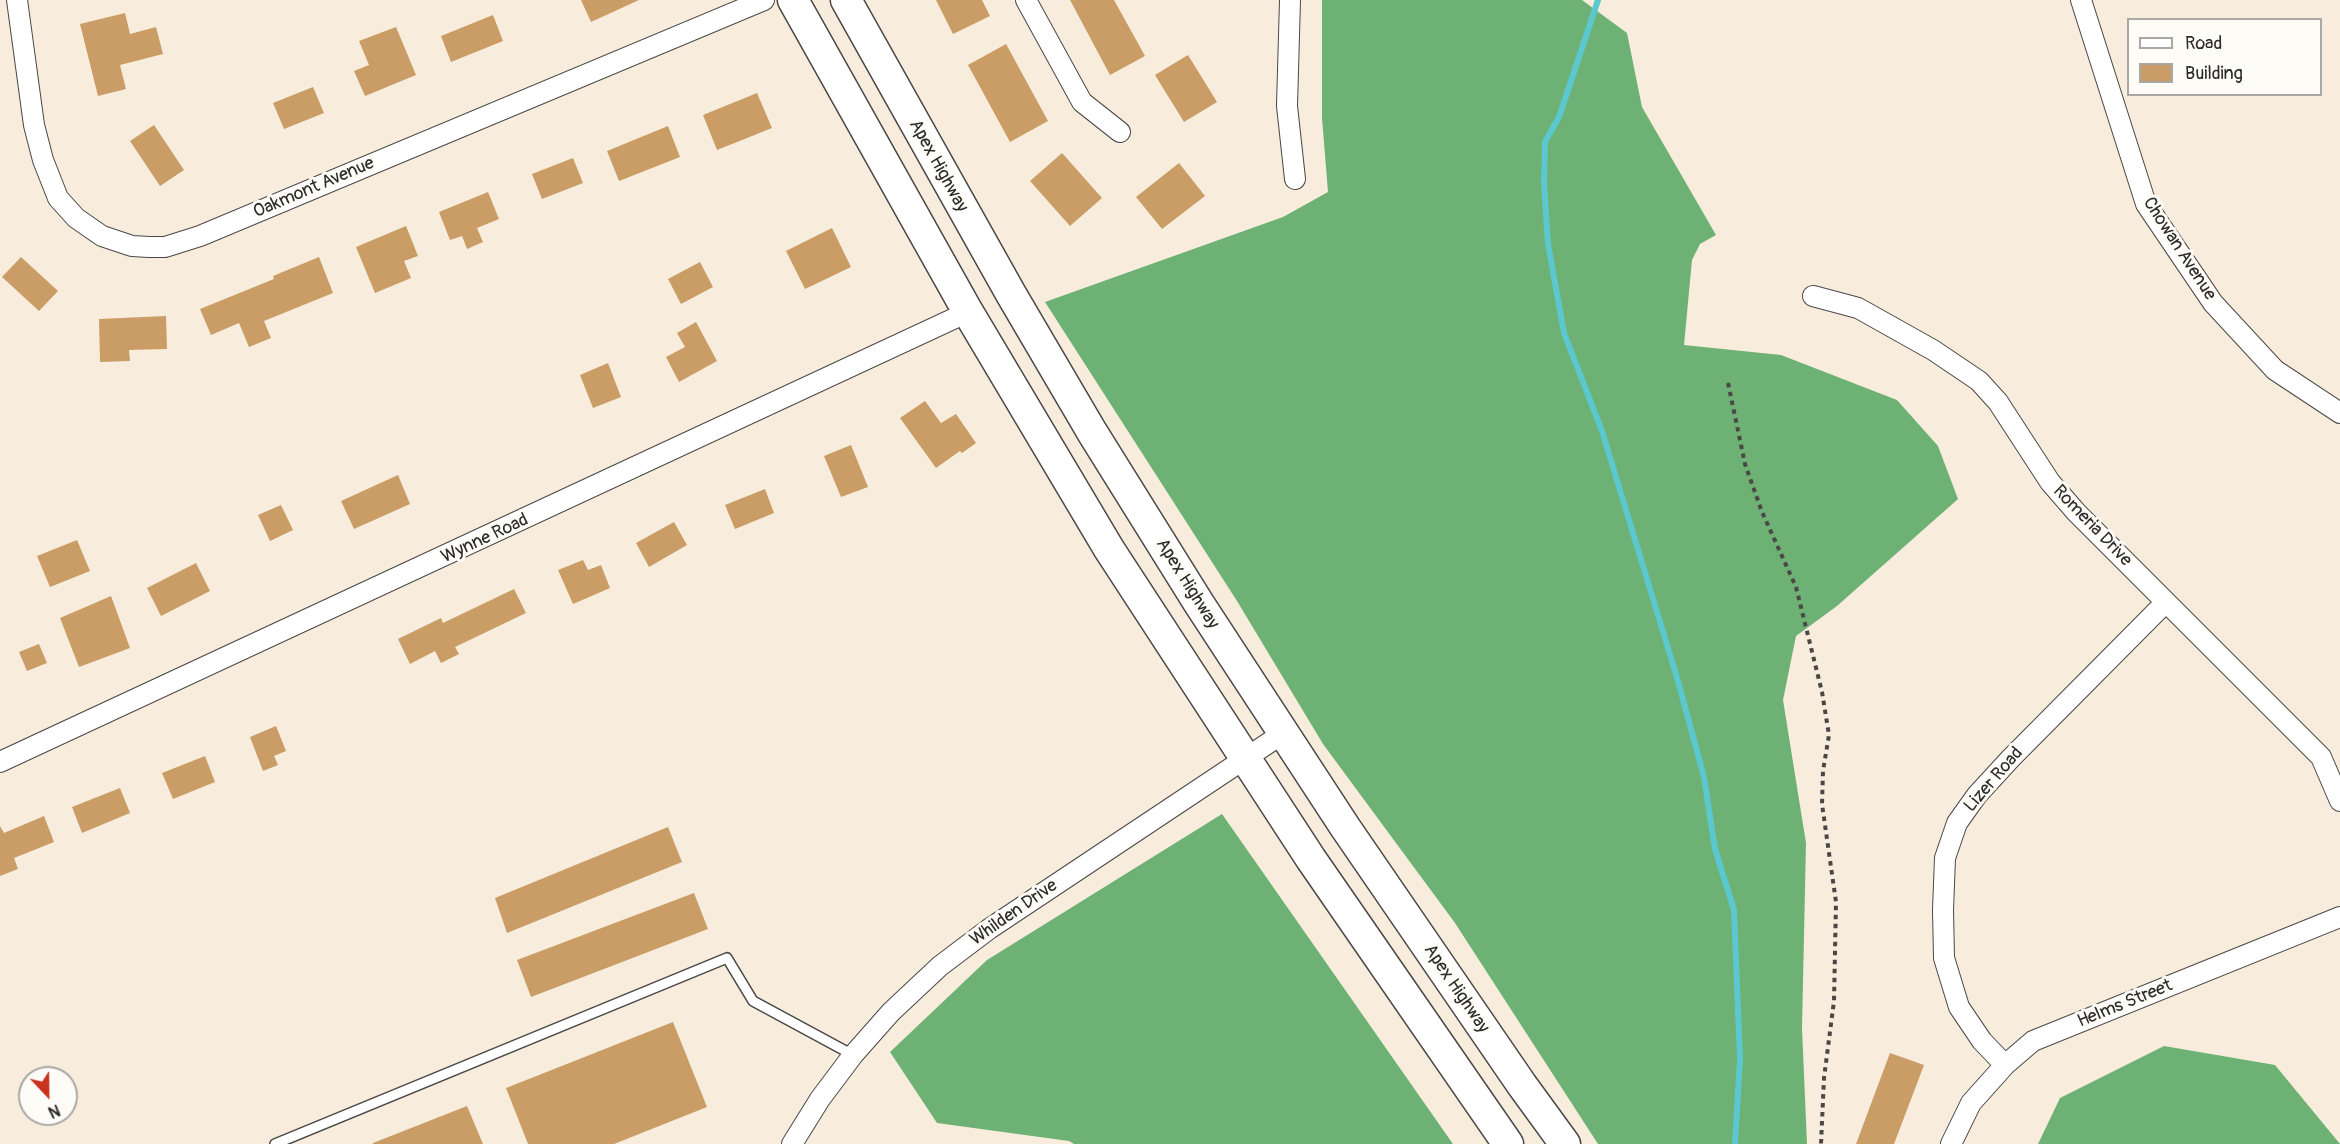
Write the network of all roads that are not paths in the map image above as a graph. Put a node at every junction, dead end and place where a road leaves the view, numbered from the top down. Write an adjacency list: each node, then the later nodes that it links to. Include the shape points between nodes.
1 (17, 0): 2 (street, Oakmont Avenue, via 34,125 42,160 58,198 76,218 102,236 132,246 150,247 200,236)
2 (764, 0)
3 (793, 0): 11 (main road)
4 (846, 0): 14 (main road, Apex Highway, via 1092,432)
5 (1026, 0): 8 (street, via 1082,102)
6 (1290, 0): 9 (street, via 1287,106)
7 (2081, 0): 12 (street, Chowan Avenue, via 2146,204 2213,303 2267,362)
8 (1120, 132)
9 (1295, 179)
10 (1813, 296): 13 (street, Romeria Drive, via 1858,308 1979,381 1998,402 2050,482)
11 (968, 312): 15 (main road, via 1109,549); 16 (street, Wynne Road)
12 (2340, 413)
13 (2166, 602): 17 (street, Romeria Drive, via 2321,757); 20 (street, Lizer Road, via 2011,758 1957,823 1945,858 1944,958 1959,1007 1982,1041)
14 (1282, 734): 15 (street, Whilden Drive); 24 (main road, Apex Highway)
15 (1244, 758): 19 (street, Whilden Drive, via 981,935 916,987); 23 (main road)
16 (0, 762)
17 (2340, 801)
18 (2340, 917): 20 (street, Helms Street, via 2033,1041)
19 (853, 1055): 21 (lane, via 753,1001 726,958); 22 (street, Whilden Drive)
20 (2005, 1065): 25 (street, Helms Street, via 1971,1103)
21 (275, 1144)
22 (792, 1144)
23 (1508, 1144)
24 (1565, 1144)
25 (1951, 1144)

